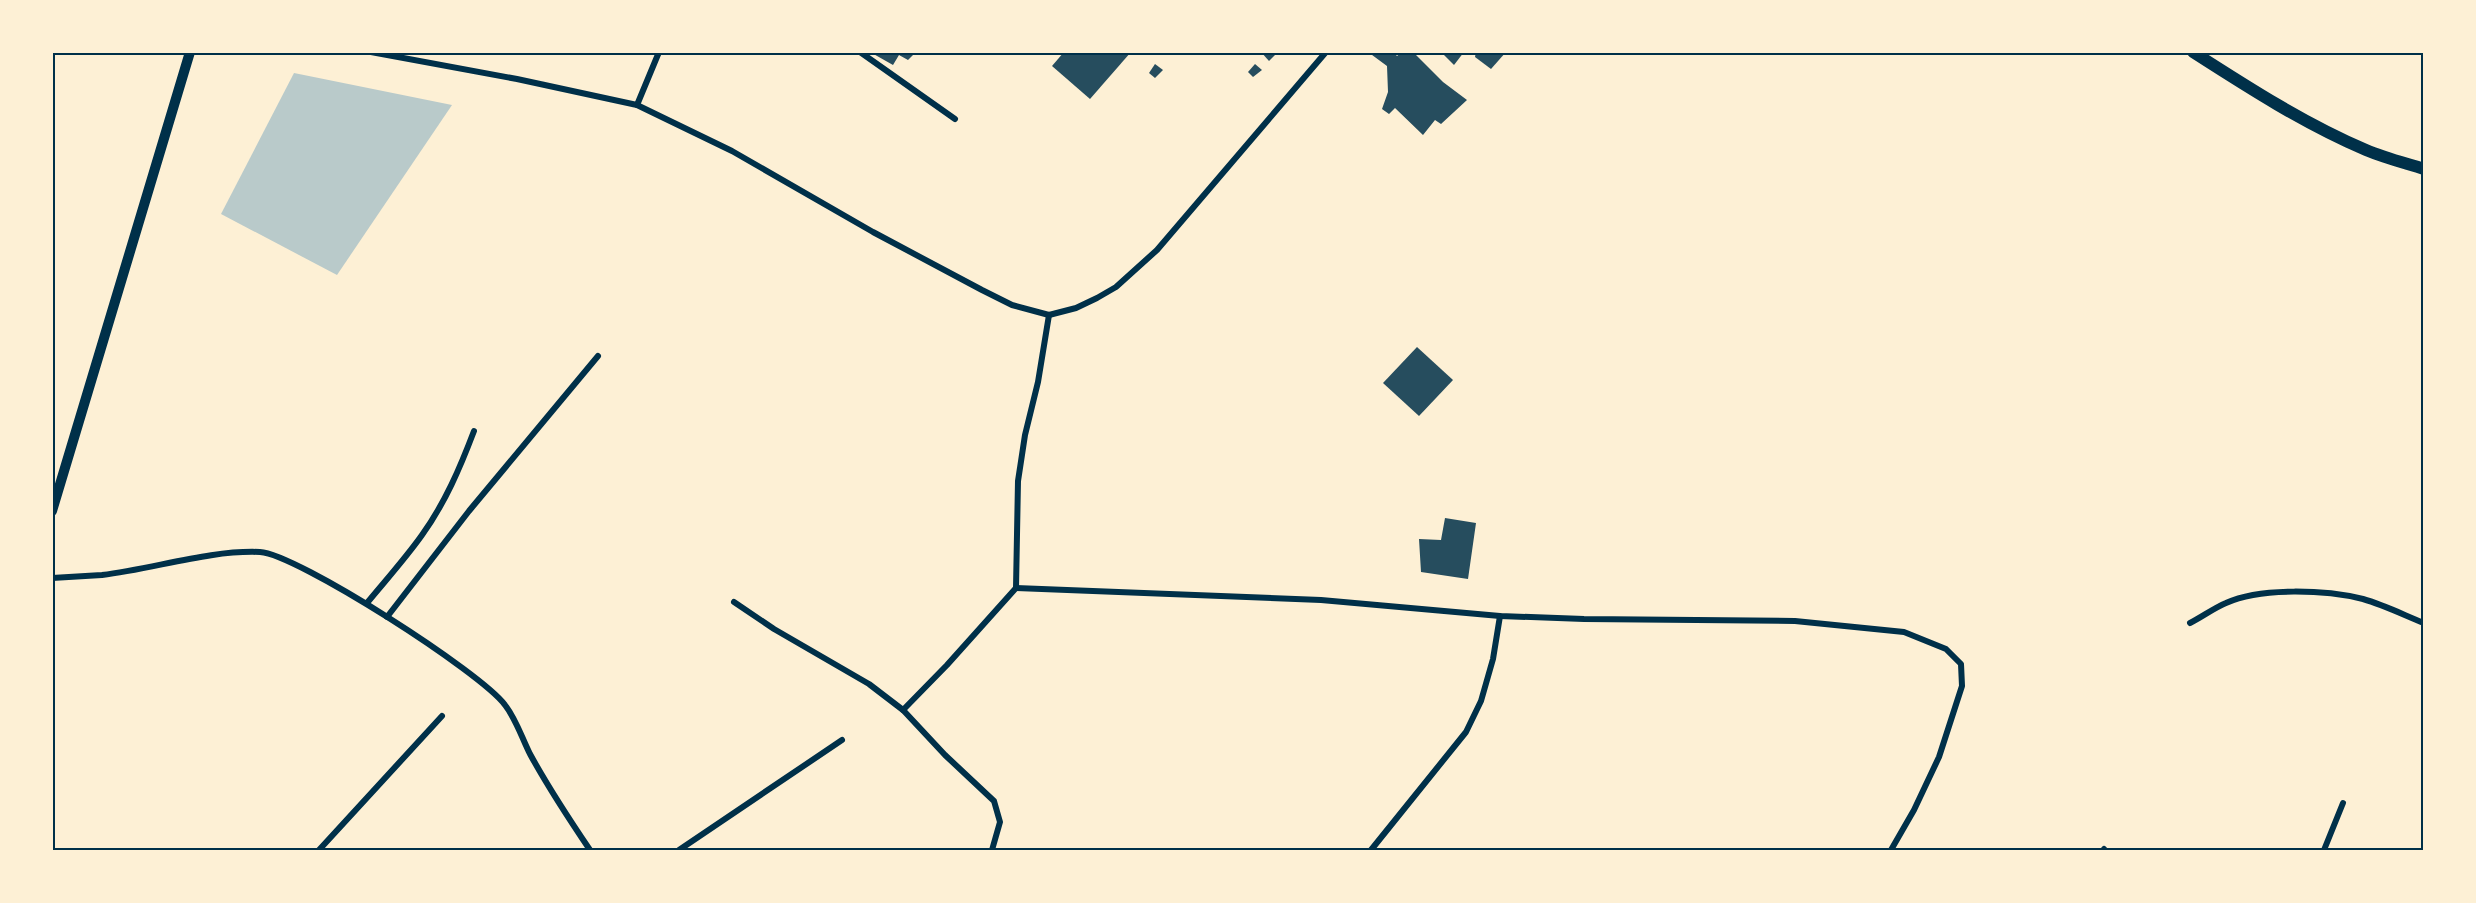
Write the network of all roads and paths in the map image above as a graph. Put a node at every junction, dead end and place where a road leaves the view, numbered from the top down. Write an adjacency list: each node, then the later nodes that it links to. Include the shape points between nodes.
1 (190, 52): 13 (street)
2 (371, 52): 7 (street)
3 (659, 52): 7 (street)
4 (860, 52): 8 (street)
5 (1326, 52): 10 (street, via 1157,250 1098,298)
6 (2193, 52): 9 (main road, via 2322,130)
7 (636, 105): 10 (street, via 732,151 982,290)
8 (955, 119)
9 (2424, 170)
10 (1049, 315): 15 (street, via 1018,481)
11 (598, 356): 19 (street)
12 (474, 431): 16 (street, via 441,506 422,536)
13 (52, 511)
14 (52, 578): 16 (street, via 264,552)
15 (1016, 588): 18 (street, via 1321,600); 22 (street)
16 (367, 603): 19 (street)
17 (734, 603): 22 (street, via 869,684)
18 (1500, 616): 30 (street, via 1481,701 1466,732); 31 (street, via 1795,621 1904,632 1946,649 1961,664 1962,686 1939,757)
19 (387, 617): 27 (street, via 472,674 505,705 531,756)
20 (2190, 623): 21 (street, via 2247,596 2307,593 2363,599)
21 (2424, 623)
22 (903, 710): 29 (street, via 994,801 1000,822)
23 (442, 716): 26 (street)
24 (842, 740): 28 (street)
25 (2343, 803): 32 (street)
26 (319, 850)
27 (590, 850)
28 (679, 850)
29 (992, 850)
30 (1371, 850)
31 (1891, 850)
32 (2324, 850)

